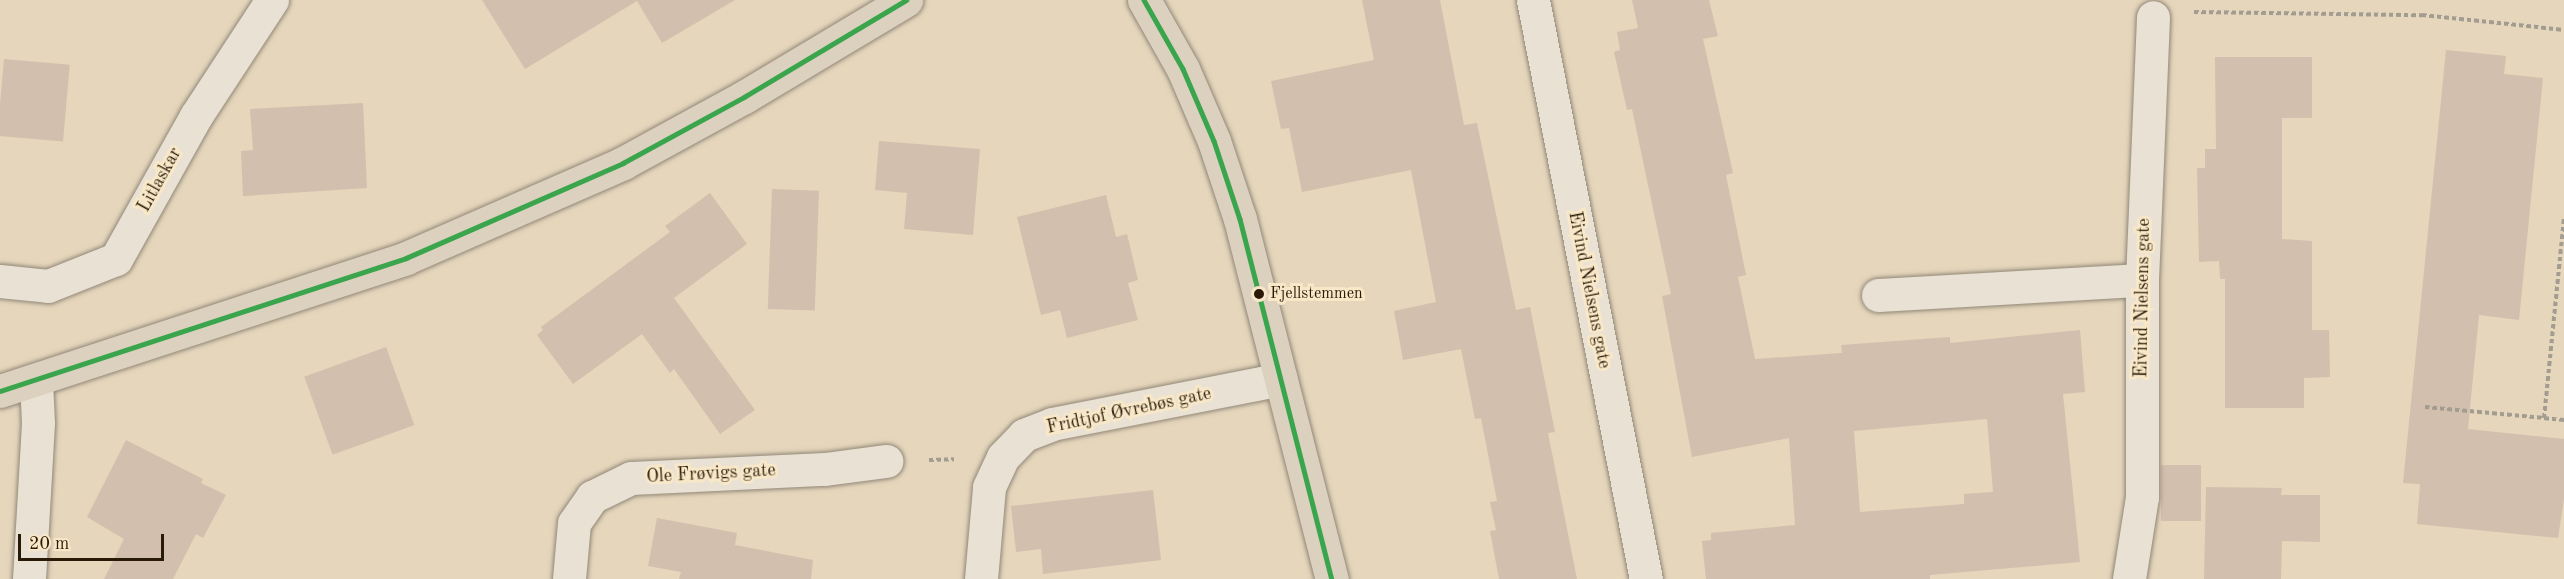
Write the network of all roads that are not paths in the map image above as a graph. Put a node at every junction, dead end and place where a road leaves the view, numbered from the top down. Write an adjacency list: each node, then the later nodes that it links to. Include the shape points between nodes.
1 (272, 0): 7 (street, Litlaskar, via 195,116 116,259 48,286)
2 (906, 0): 9 (main road, via 624,163 406,258)
3 (1143, 0): 10 (main road, via 1183,69 1214,141 1240,219)
4 (1533, 0): 17 (street, Eivind Nielsens gate)
5 (2153, 17): 6 (street, Eivind Nielsens gate)
6 (2142, 280): 8 (street); 18 (street, Eivind Nielsens gate, via 2142,497)
7 (0, 281)
8 (1878, 296)
9 (36, 380): 11 (main road); 13 (street, via 38,423)
10 (1281, 380): 15 (street, Fridtjof Øvrebøs gate, via 1052,424 1024,435 1003,458 989,487); 16 (main road)
11 (0, 391)
12 (886, 461): 14 (street, Ole Frøvigs gate, via 825,469 631,478 592,497 574,523)
13 (30, 579)
14 (569, 579)
15 (981, 579)
16 (1332, 579)
17 (1646, 579)
18 (2129, 579)

